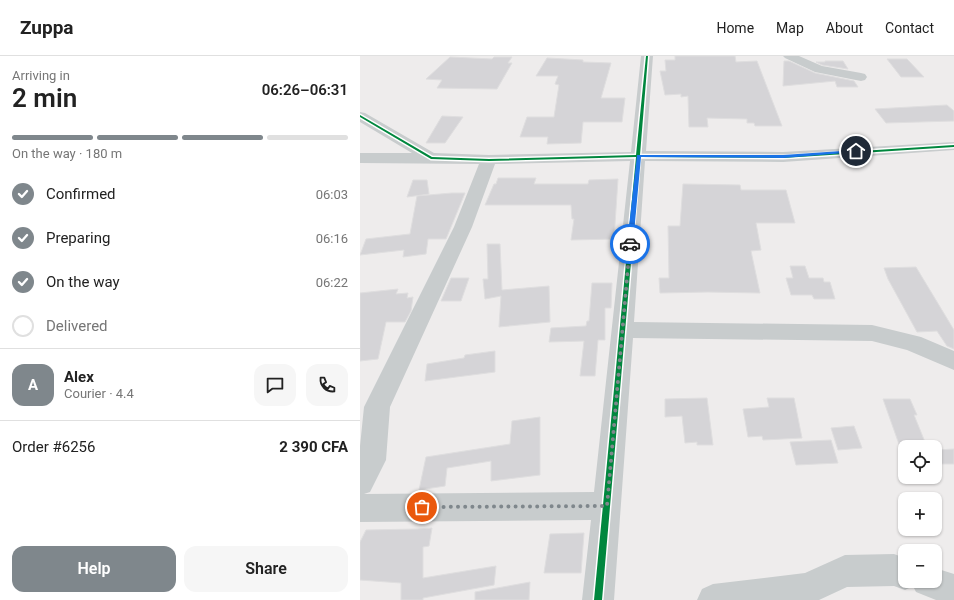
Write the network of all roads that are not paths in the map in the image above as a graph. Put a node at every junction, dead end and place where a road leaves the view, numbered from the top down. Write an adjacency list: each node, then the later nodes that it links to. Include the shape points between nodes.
1 (647, 56): 6 (street)
2 (789, 56): 3 (street, via 819,69)
3 (861, 77)
4 (360, 116): 8 (street)
5 (954, 146): 6 (street, via 783,157)
6 (639, 156): 9 (street); 10 (street)
7 (360, 158): 8 (street)
8 (431, 158): 9 (street)
9 (489, 160): 12 (street, via 463,227 376,407 372,460)
10 (622, 330): 11 (street, via 872,333 913,343); 13 (street)
11 (954, 361)
12 (360, 483)
13 (607, 506): 14 (street); 18 (street)
14 (360, 508)
15 (898, 571): 19 (street, via 845,571 807,588)
16 (942, 586): 17 (street)
17 (954, 590)
18 (598, 600)
19 (713, 600)

